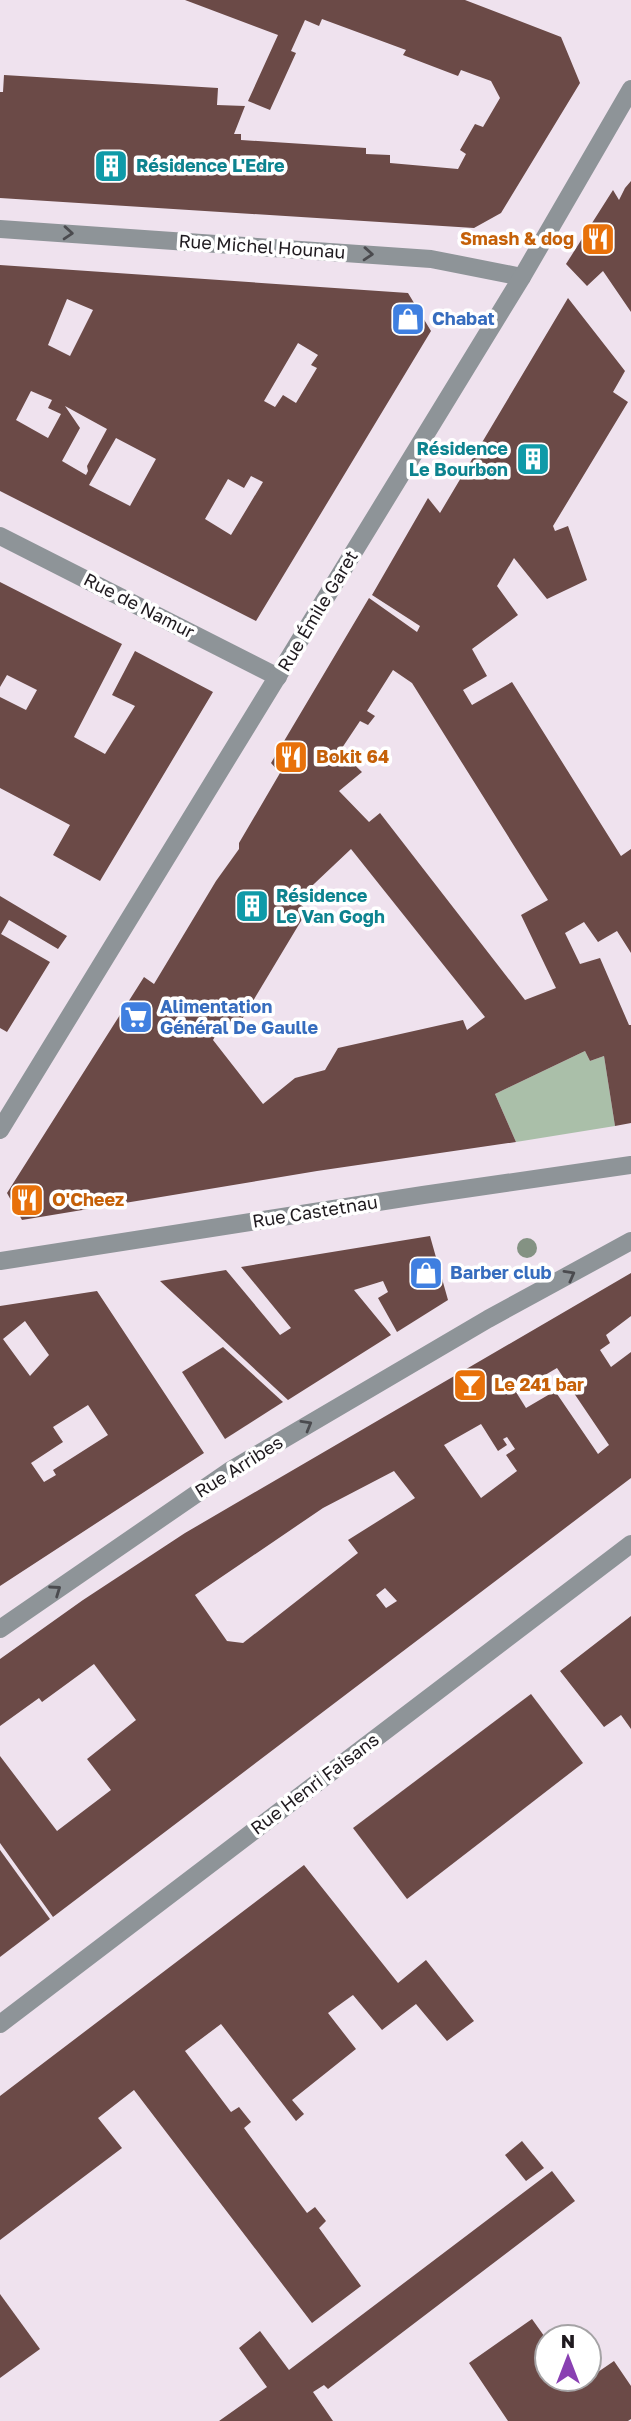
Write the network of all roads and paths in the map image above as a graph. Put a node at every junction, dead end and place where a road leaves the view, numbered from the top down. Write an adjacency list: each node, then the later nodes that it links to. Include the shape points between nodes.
1 (631, 89): 3 (street, Rue Émile Garet)
2 (0, 229): 3 (street, Rue Michel Hounau, one-way to 3, via 431,259)
3 (522, 277): 5 (street, Rue Émile Garet)
4 (0, 536): 5 (street, Rue de Namur)
5 (278, 677): 6 (street, Rue Émile Garet)
6 (0, 1129)
7 (631, 1166): 9 (street, Rue Castetnau)
8 (631, 1241): 11 (street, Rue Arribes, one-way to 8, via 230,1470)
9 (0, 1261)
10 (631, 1544): 12 (street, Rue Henri Faisans)
11 (0, 1629)
12 (0, 2024)

